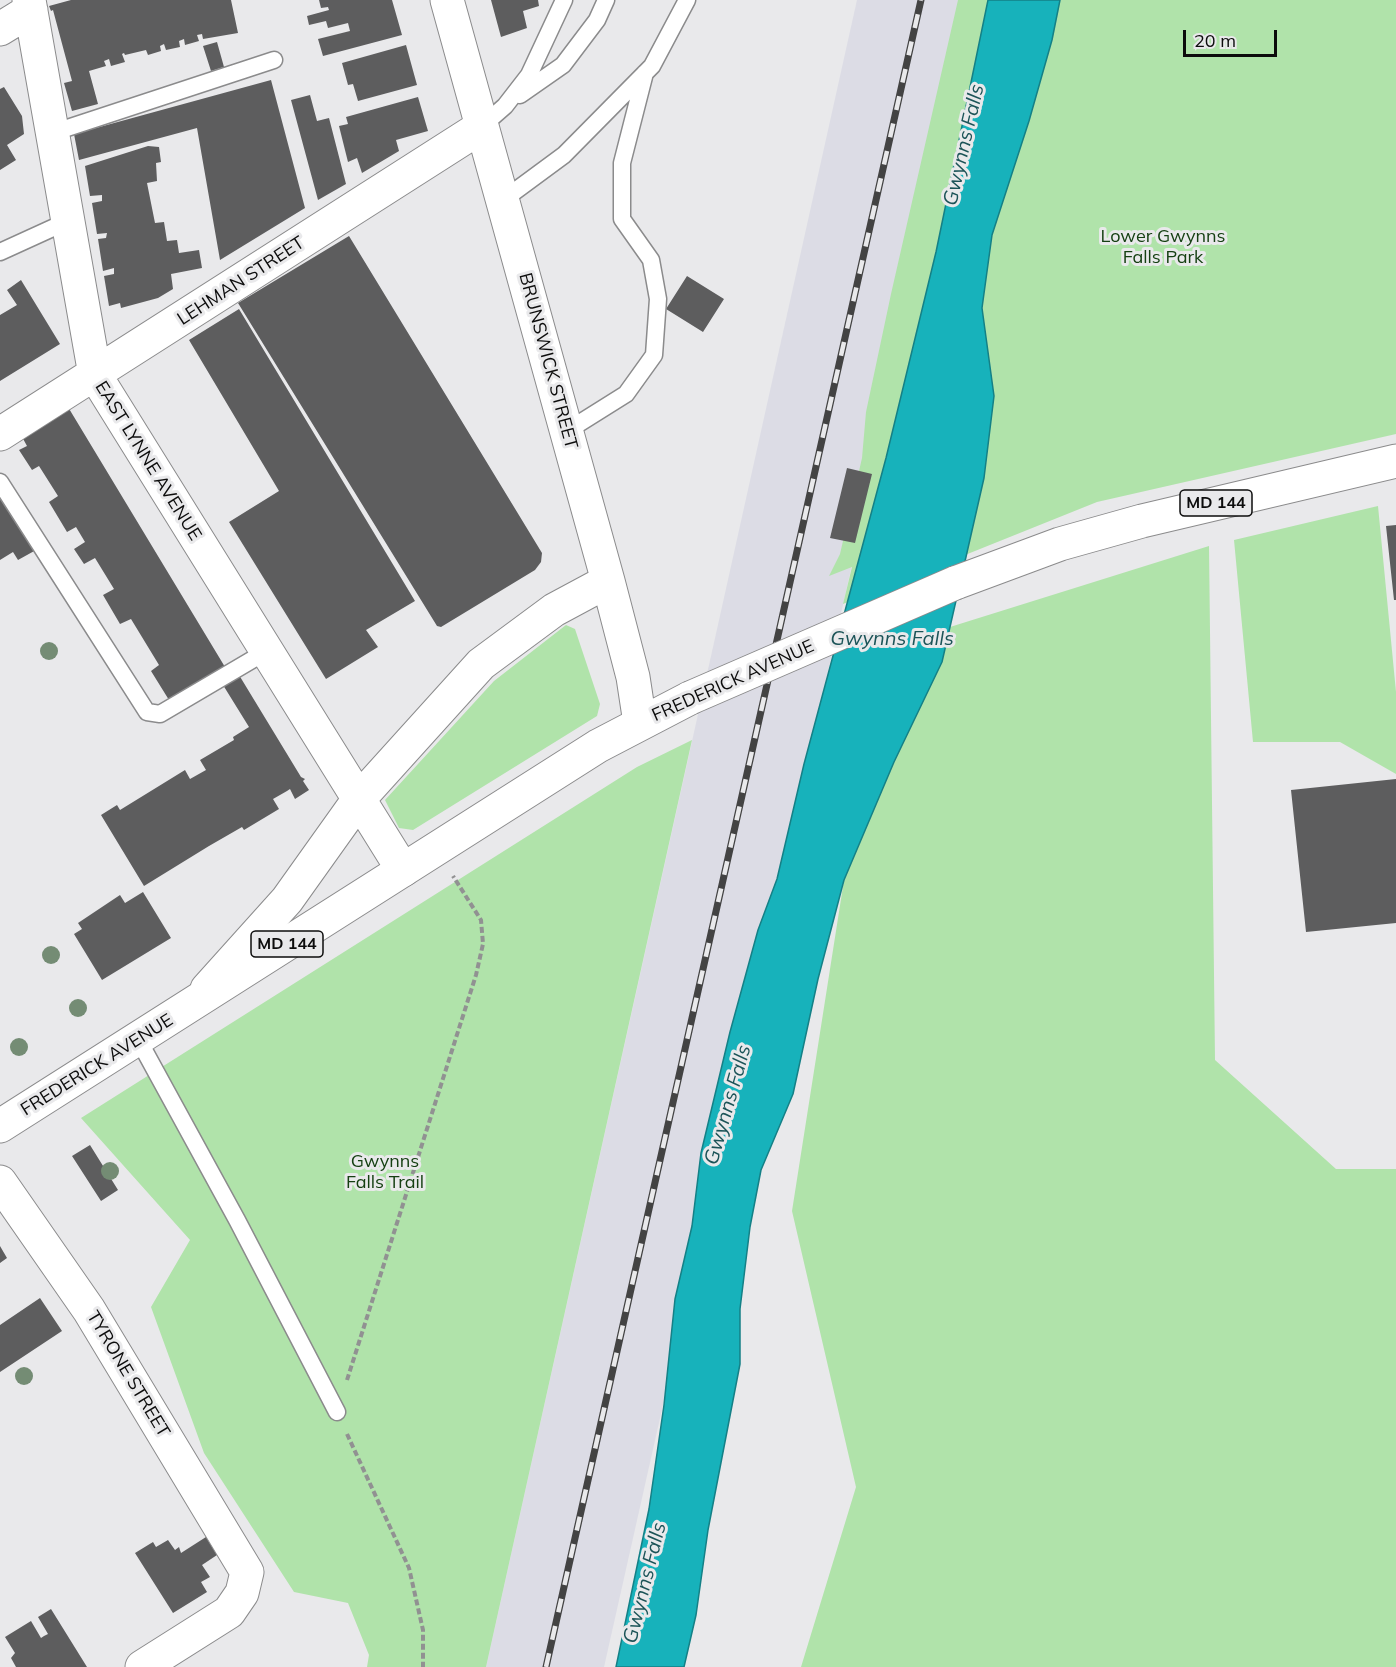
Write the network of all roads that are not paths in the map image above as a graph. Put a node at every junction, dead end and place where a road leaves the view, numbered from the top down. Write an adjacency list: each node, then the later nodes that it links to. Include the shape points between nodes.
1 (447, 0): 9 (street, BRUNSWICK STREET)
2 (564, 0): 9 (lane, via 529,75)
3 (606, 0): 9 (lane, via 597,20 562,65)
4 (687, 0): 8 (lane)
5 (30, 5): 6 (street); 10 (street, EAST LYNNE AVENUE)
6 (0, 29)
7 (274, 60): 10 (lane)
8 (645, 73): 11 (lane, via 564,155); 15 (lane, via 622,163 622,219 651,261 658,299 654,355 627,394)
9 (493, 116): 11 (street, BRUNSWICK STREET); 14 (street, LEHMAN STREET)
10 (52, 133): 12 (street, EAST LYNNE AVENUE)
11 (503, 200): 15 (street, BRUNSWICK STREET)
12 (68, 221): 13 (lane); 14 (street, EAST LYNNE AVENUE)
13 (0, 252)
14 (95, 375): 16 (street, LEHMAN STREET); 20 (street, EAST LYNNE AVENUE)
15 (567, 432): 19 (street, BRUNSWICK STREET)
16 (0, 434)
17 (1396, 461): 21 (street, FREDERICK AVENUE / MD 144, bridge, via 1142,521 1019,557)
18 (0, 482): 20 (lane, via 147,712 160,714)
19 (608, 581): 21 (street, BRUNSWICK STREET, via 633,677); 22 (street, FREDERICK AVENUE, via 554,610 481,664)
20 (267, 651): 22 (street, EAST LYNNE AVENUE)
21 (640, 723): 23 (street, FREDERICK AVENUE / MD 144)
22 (359, 799): 23 (street, EAST LYNNE AVENUE); 24 (street, FREDERICK AVENUE, via 287,900)
23 (403, 870): 24 (street, FREDERICK AVENUE / MD 144)
24 (194, 1003): 25 (street, FREDERICK AVENUE / MD 144)
25 (138, 1038): 26 (street, FREDERICK AVENUE / MD 144); 28 (lane)
26 (0, 1126)
27 (0, 1182): 29 (street, TYRONE STREET, via 89,1310 248,1572 242,1593 230,1612)
28 (337, 1412)
29 (142, 1667)

